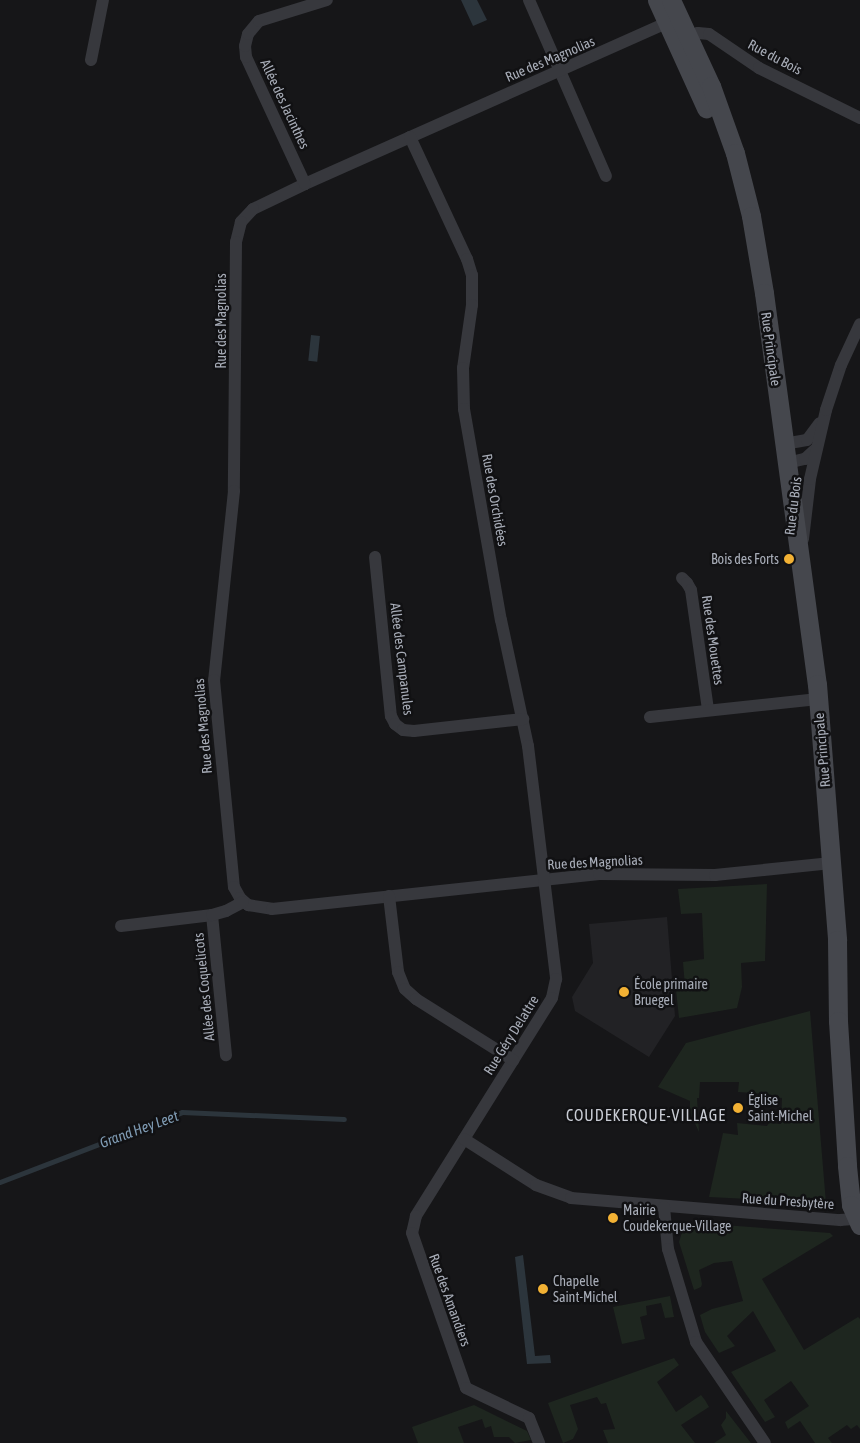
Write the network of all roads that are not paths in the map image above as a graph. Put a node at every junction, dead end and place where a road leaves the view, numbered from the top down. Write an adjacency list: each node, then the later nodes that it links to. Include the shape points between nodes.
1 (103, 0): 8 (street)
2 (327, 0): 13 (street, Allée des Jacinthes, via 259,21 248,34 245,46 246,57)
3 (529, 0): 9 (street)
4 (657, 0): 6 (street, Rue Principale)
5 (671, 0): 6 (street, Rue Principale)
6 (674, 20): 7 (street, Rue Principale); 9 (street, Rue des Magnolias)
7 (683, 39): 10 (street, Rue du Bois, via 698,33 709,34 759,68); 16 (street, Rue Principale, via 726,160 761,277)
8 (91, 60)
9 (561, 71): 11 (street, Rue des Magnolias); 12 (street)
10 (860, 118)
11 (410, 137): 13 (street, Rue des Magnolias); 25 (street, Rue des Orchidées, via 472,274 463,363 463,399 501,620)
12 (606, 176)
13 (305, 184): 29 (street, Rue des Magnolias, via 248,212 236,235 234,491 214,680 234,887)
14 (860, 324): 15 (street, Rue du Bois, via 839,370)
15 (826, 410): 16 (street, Rue du Bois, via 810,437 803,442); 17 (street, Rue du Bois)
16 (784, 444): 18 (street, Rue Principale)
17 (817, 448): 18 (street, Rue du Bois, via 805,459); 20 (street, Rue du Bois, via 806,510)
18 (787, 463): 20 (street, Rue Principale)
19 (375, 557): 25 (street, Allée des Campanules, via 391,716 395,724 404,730 414,731)
20 (802, 568): 22 (street, Rue Principale)
21 (682, 578): 23 (street, Rue des Mouettes, via 691,590)
22 (818, 699): 23 (street); 26 (street, Rue Principale)
23 (708, 710): 24 (street)
24 (650, 717)
25 (523, 718): 27 (street, Rue des Orchidées)
26 (832, 863): 27 (street, Rue des Magnolias, via 715,875 610,873); 35 (street, Rue Principale, via 843,1113)
27 (545, 879): 28 (street, Rue des Magnolias); 33 (street, Rue Géry Delattre, via 556,986)
28 (389, 896): 29 (street, Rue des Magnolias, via 272,909 259,909); 33 (street, via 398,972 405,989 416,1000)
29 (243, 902): 30 (street)
30 (212, 915): 31 (street); 32 (street, Allée des Coquelicots)
31 (121, 926)
32 (226, 1055)
33 (514, 1060): 34 (street, Rue Géry Delattre)
34 (464, 1139): 36 (street, Rue du Presbytère, via 536,1185 555,1193 583,1200); 38 (street, Rue des Amandiers, via 416,1216 412,1239 466,1388 529,1418)
35 (855, 1198): 37 (street, Rue Principale)
36 (664, 1207): 37 (street, Rue du Presbytère); 39 (street, via 668,1249 696,1342)
37 (858, 1222)
38 (539, 1443)
39 (765, 1443)

